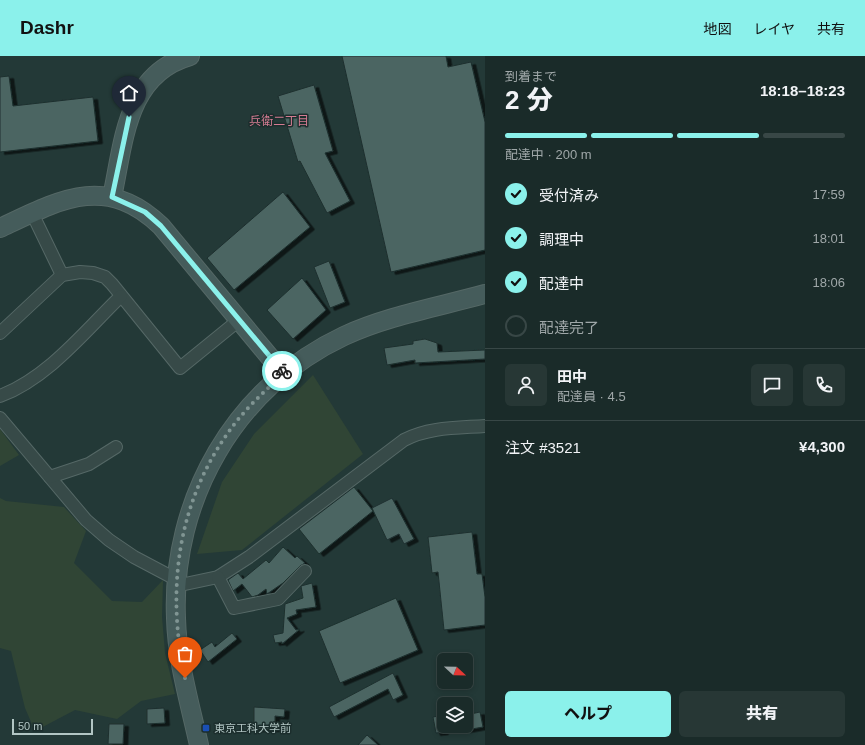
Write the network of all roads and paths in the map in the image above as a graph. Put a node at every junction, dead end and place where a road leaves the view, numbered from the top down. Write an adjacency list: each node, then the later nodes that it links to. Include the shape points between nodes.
1 (190, 56): 2 (street, via 174,62 153,76 134,104)
2 (112, 197): 3 (street, via 70,197); 8 (street, via 145,212 161,226)
3 (32, 213): 4 (street); 5 (street)
4 (0, 228)
5 (62, 275): 7 (street, via 80,272 105,277); 9 (street)
6 (485, 294): 10 (street, via 355,331 320,348)
7 (121, 296): 8 (street, via 180,368); 11 (street, via 46,370 14,391)
8 (239, 320): 10 (street)
9 (0, 333)
10 (284, 373): 18 (street, via 246,410 212,458 196,492 183,533)
11 (0, 396)
12 (0, 418): 15 (street)
13 (485, 426): 17 (street, via 429,430 404,440 249,557)
14 (116, 447): 15 (street, via 89,464)
15 (50, 477): 18 (street, via 86,520 110,540 134,557)
16 (304, 571): 17 (street, via 278,598 234,608)
17 (218, 577): 18 (street, via 185,584)
18 (176, 580): 19 (street, via 179,651)
19 (199, 745)

